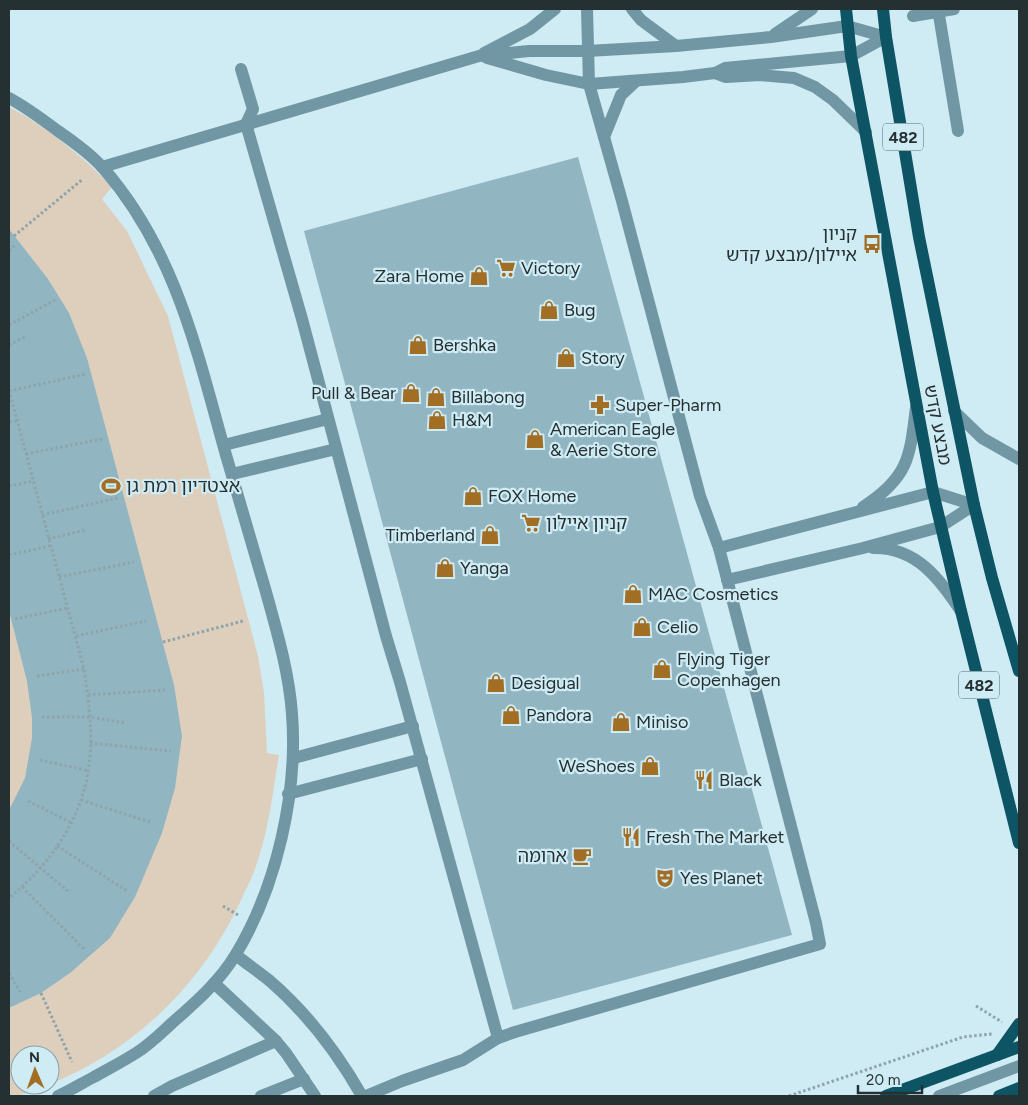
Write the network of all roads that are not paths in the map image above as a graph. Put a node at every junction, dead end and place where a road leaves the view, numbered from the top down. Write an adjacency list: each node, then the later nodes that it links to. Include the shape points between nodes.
1 (555, 9): 15 (lane, via 530,29)
2 (586, 9): 14 (lane)
3 (632, 9): 13 (lane, via 641,20)
4 (812, 9): 11 (lane)
5 (846, 9): 10 (main road, מבצע קדש / 482)
6 (883, 9): 12 (main road, מבצע קדש / 482)
7 (954, 9): 8 (lane)
8 (939, 10): 9 (lane); 23 (lane)
9 (913, 16)
10 (847, 26): 11 (lane); 12 (lane); 16 (main road, מבצע קדש / 482)
11 (771, 37): 13 (lane)
12 (886, 37): 16 (lane); 28 (main road, מבצע קדש / 482, via 919,237)
13 (676, 46): 14 (lane)
14 (588, 51): 15 (lane, via 529,51); 20 (lane)
15 (480, 56): 20 (lane); 22 (lane)
16 (851, 56): 18 (lane); 24 (main road, מבצע קדש / 482)
17 (241, 69): 22 (lane, via 253,109)
18 (760, 70): 19 (lane, via 726,78 715,73); 24 (lane, via 815,87)
19 (636, 81): 20 (lane); 25 (lane, via 621,95)
20 (589, 84): 25 (lane)
21 (9, 98): 26 (lane, via 48,123)
22 (246, 124): 26 (lane); 29 (lane)
23 (958, 131)
24 (866, 132): 27 (main road, מבצע קדש / 482)
25 (604, 137): 38 (lane, via 700,496)
26 (102, 167): 30 (lane, via 128,200 160,252 190,329)
27 (916, 405): 34 (main road, מבצע קדש / 482); 36 (lane, via 906,464 896,481 881,496)
28 (954, 411): 32 (lane, via 982,438); 35 (main road, מבצע קדש / 482)
29 (328, 419): 30 (lane); 31 (lane)
30 (224, 445): 33 (lane)
31 (336, 449): 33 (lane); 43 (lane)
32 (1019, 459)
33 (232, 474): 44 (lane, via 285,664)
34 (933, 492): 35 (lane); 36 (lane); 37 (main road, מבצע קדש / 482)
35 (974, 506): 37 (lane); 42 (main road, מבצע קדש / 482)
36 (853, 514): 38 (lane)
37 (940, 527): 39 (lane); 41 (main road, מבצע קדש / 482)
38 (719, 548): 40 (lane)
39 (863, 548): 40 (lane); 41 (lane, via 884,548 925,566)
40 (727, 580): 51 (lane, via 820,944)
41 (961, 611): 47 (main road, מבצע קדש / 482)
42 (1019, 671)
43 (412, 726): 44 (lane); 45 (lane)
44 (294, 758): 46 (lane)
45 (422, 759): 46 (lane); 51 (lane)
46 (288, 794): 48 (lane, via 275,860 264,895)
47 (1019, 842)
48 (236, 955): 49 (lane); 62 (lane, via 268,980 314,1026)
49 (214, 983): 52 (lane); 58 (lane, via 138,1052)
50 (1017, 1027): 54 (main road)
51 (498, 1038): 63 (lane, via 463,1060)
52 (276, 1041): 56 (lane); 59 (lane)
53 (1019, 1047): 54 (main road)
54 (997, 1055): 64 (main road)
55 (1019, 1066): 65 (lane)
56 (304, 1079): 60 (lane); 61 (lane)
57 (1019, 1088): 66 (main road)
58 (58, 1096)
59 (154, 1096)
60 (260, 1096)
61 (315, 1096)
62 (362, 1096)
63 (366, 1096)
64 (886, 1096)
65 (939, 1096)
66 (999, 1096)

